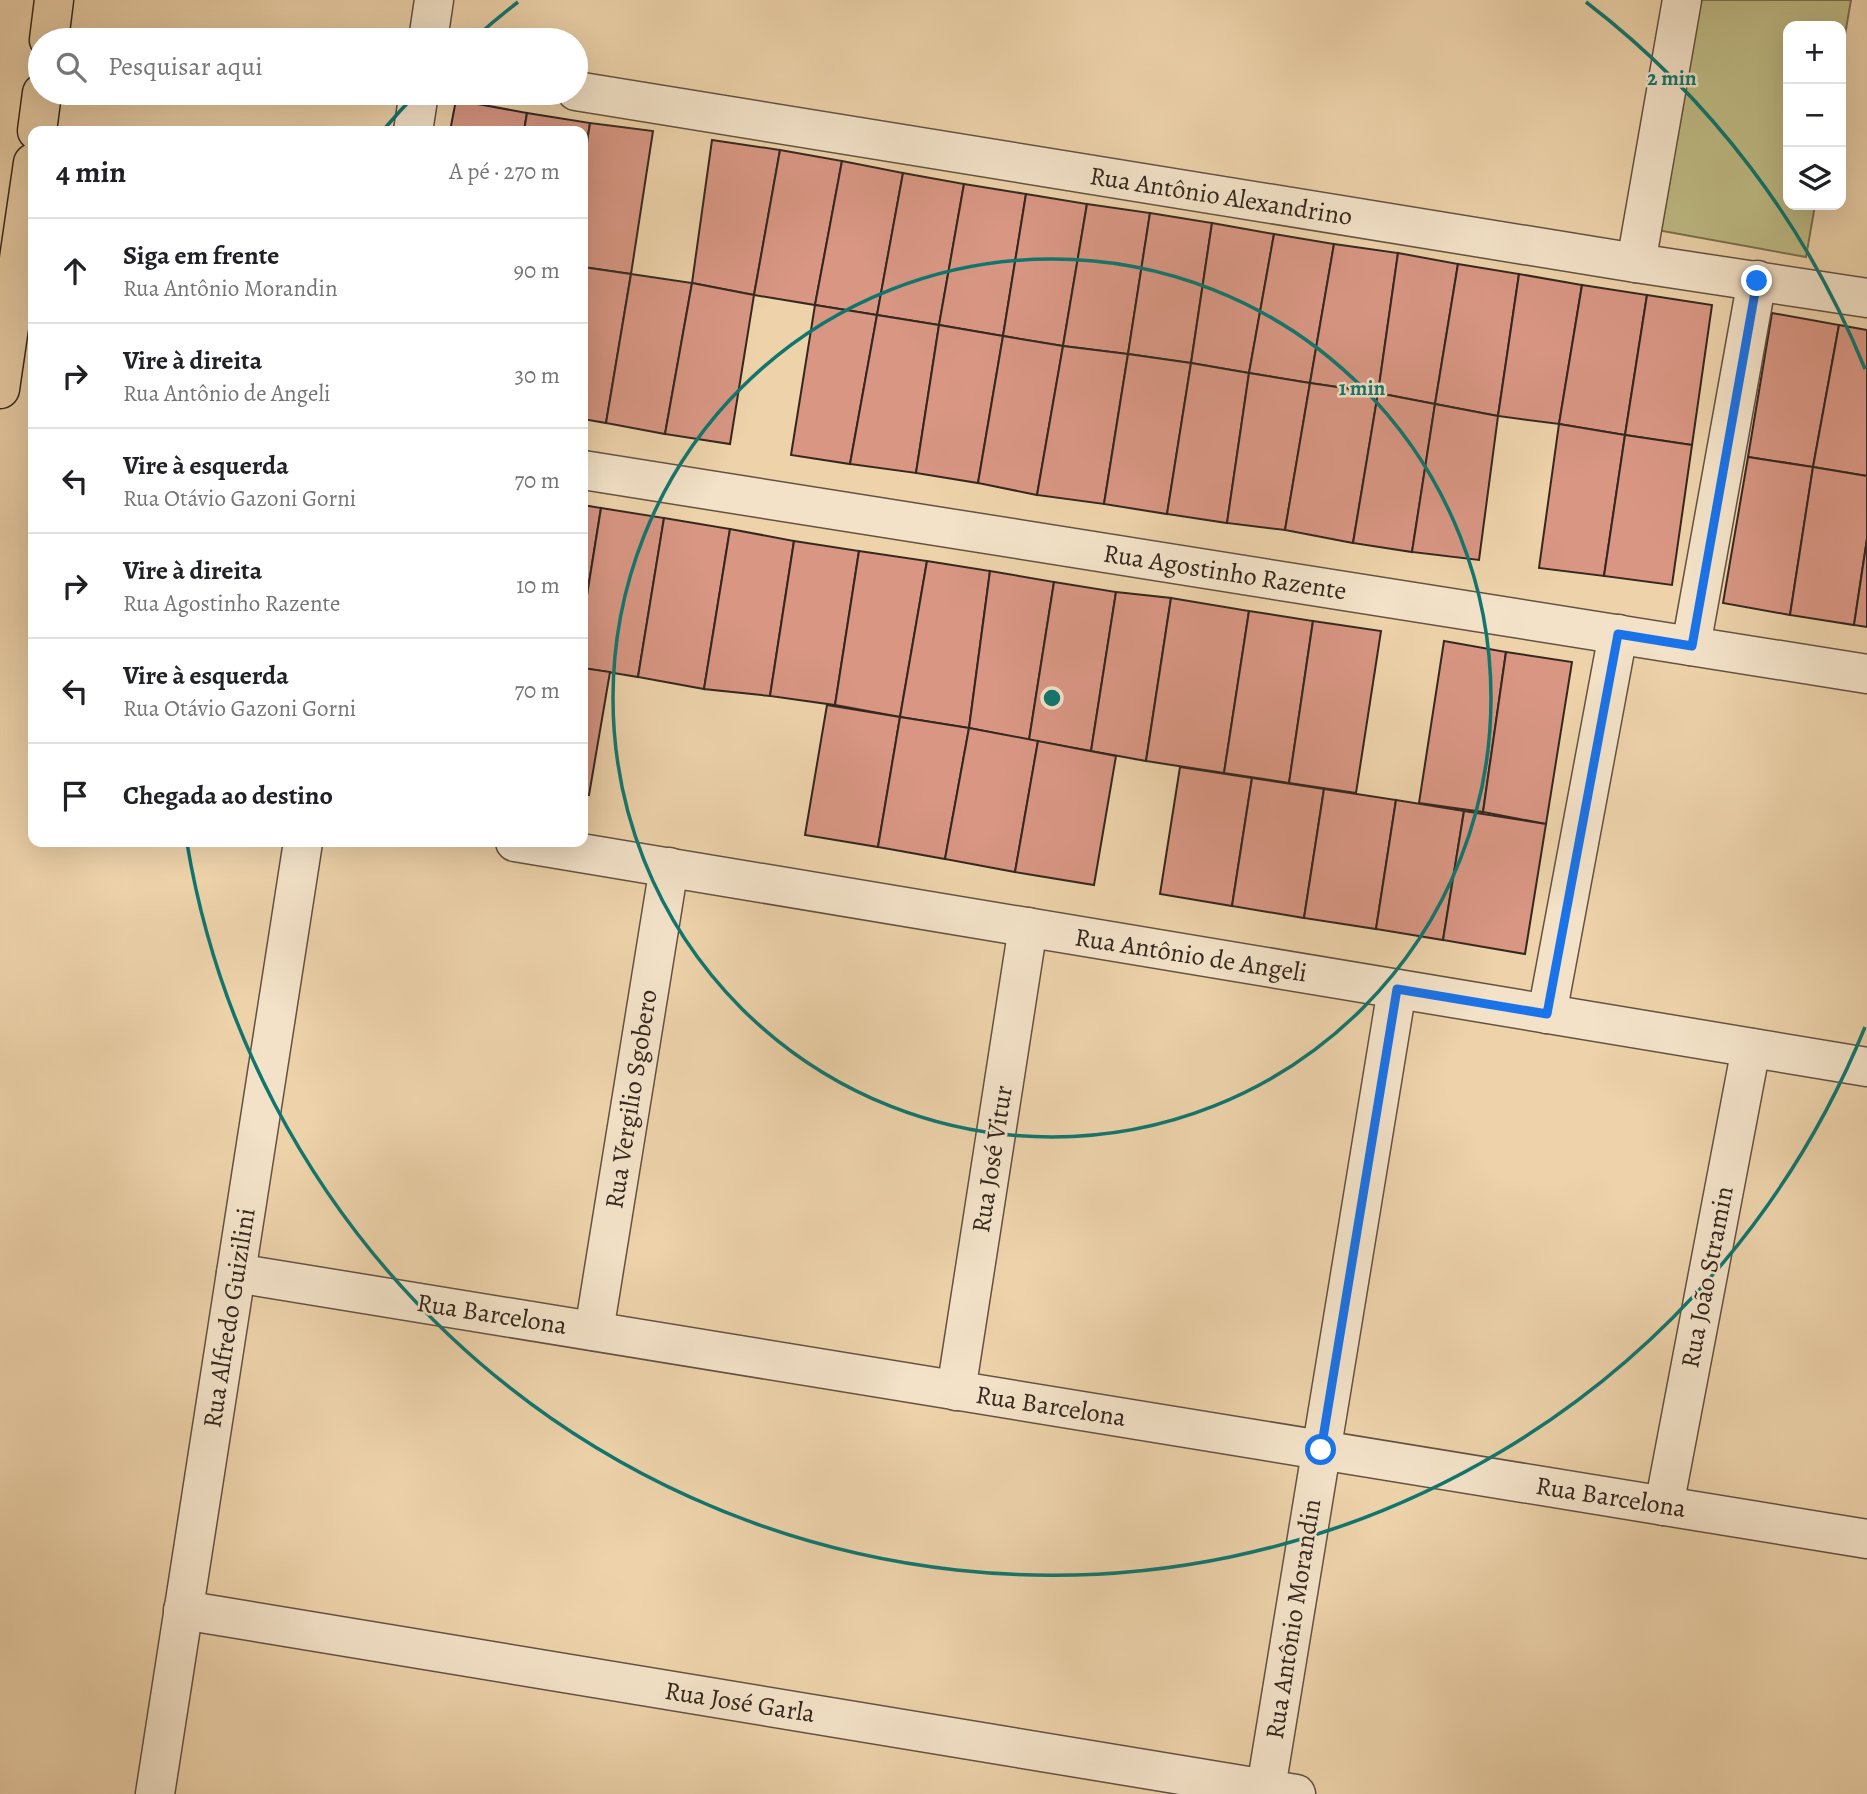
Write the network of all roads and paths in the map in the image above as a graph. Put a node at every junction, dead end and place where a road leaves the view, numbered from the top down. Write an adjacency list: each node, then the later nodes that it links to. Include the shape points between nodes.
1 (54, 0): 4 (main road)
2 (434, 0): 5 (street)
3 (1682, 0): 12 (street)
4 (50, 28)
5 (430, 28)
6 (588, 93): 12 (street, Rua Antônio Alexandrino)
7 (40, 105): 9 (main road)
8 (417, 105): 10 (street)
9 (38, 126)
10 (415, 126)
11 (28, 206): 15 (main road)
12 (1636, 263): 13 (street, Rua Antônio Alexandrino)
13 (1757, 281): 14 (street, Rua Antônio Alexandrino); 18 (street)
14 (1867, 298)
15 (0, 389)
16 (588, 471): 17 (street, Rua Agostinho Razente)
17 (1618, 634): 18 (street, Rua Agostinho Razente); 25 (street)
18 (1692, 646): 19 (street, Rua Agostinho Razente)
19 (1867, 674)
20 (302, 847): 28 (street, Rua Alfredo Guizilini)
21 (546, 847): 22 (street, Rua Antônio de Angeli)
22 (669, 867): 23 (street, Rua Antônio de Angeli); 29 (street, Rua Vergilio Sgobero)
23 (1028, 927): 24 (street, Rua Antônio de Angeli); 30 (street, Rua José Vitur)
24 (1397, 989): 25 (street, Rua Antônio de Angeli); 31 (street, Rua Antônio Morandin)
25 (1547, 1014): 26 (street, Rua Antônio de Angeli)
26 (1751, 1048): 27 (street, Rua Antônio de Angeli); 32 (street, Rua João Stramin)
27 (1867, 1067)
28 (236, 1273): 29 (street, Rua Barcelona); 34 (street, Rua Alfredo Guizilini)
29 (594, 1331): 30 (street, Rua Barcelona)
30 (956, 1391): 31 (street, Rua Barcelona)
31 (1321, 1450): 32 (street, Rua Barcelona); 35 (street, Rua Antônio Morandin)
32 (1664, 1506): 33 (street, Rua Barcelona)
33 (1867, 1539)
34 (183, 1611): 35 (street, Rua José Garla); 36 (street, Rua Alfredo Guizilini)
35 (1275, 1792)
36 (155, 1794)

